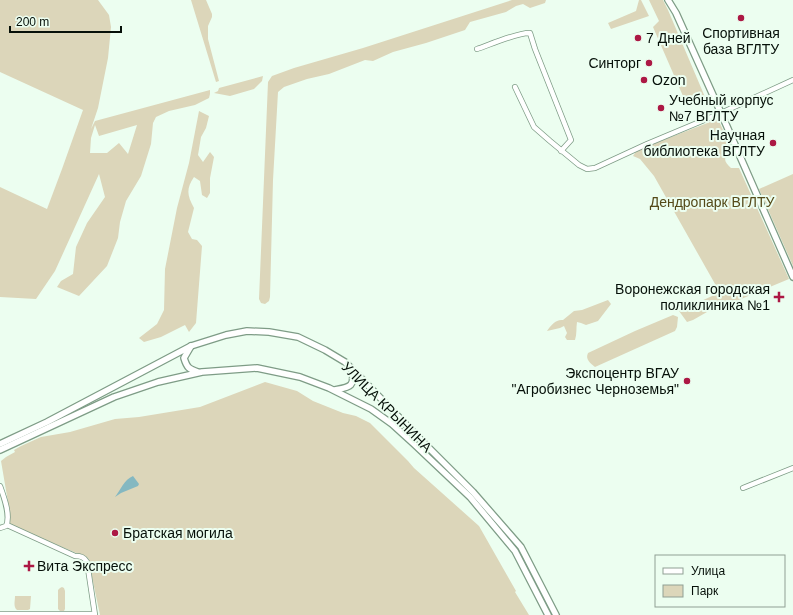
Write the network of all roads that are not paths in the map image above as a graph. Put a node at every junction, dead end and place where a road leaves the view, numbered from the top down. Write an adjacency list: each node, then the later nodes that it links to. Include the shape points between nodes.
1 (668, 0): 5 (main road)
2 (477, 49): 6 (street, via 518,34 530,33 571,140)
3 (793, 80): 5 (street)
4 (515, 87): 6 (street, via 534,127)
5 (721, 113): 6 (street, via 595,168 586,169); 7 (main road)
6 (561, 151)
7 (793, 277)
8 (191, 346): 9 (main road, УЛИЦА КРЫНИНА, via 247,331 269,332 298,337 345,362); 10 (main road, via 184,358 186,366); 12 (main road, УЛИЦА КРЫНИНА, via 48,422)
9 (352, 370): 11 (main road, via 354,379 351,385); 22 (main road, УЛИЦА КРЫНИНА, via 473,492 521,547)
10 (199, 373): 11 (main road, УЛИЦА КРЫНИНА, via 257,368 300,377); 13 (main road, УЛИЦА КРЫНИНА, via 158,382 114,397)
11 (334, 390): 21 (main road, УЛИЦА КРЫНИНА, via 371,408 392,424 470,497 514,550)
12 (0, 444)
13 (0, 450)
14 (793, 468): 16 (street)
15 (0, 486): 17 (street, via 6,506)
16 (743, 488)
17 (7, 525): 18 (street); 20 (street, via 84,558 87,562)
18 (0, 528)
19 (0, 614): 20 (street)
20 (94, 614)
21 (548, 615)
22 (556, 615)

